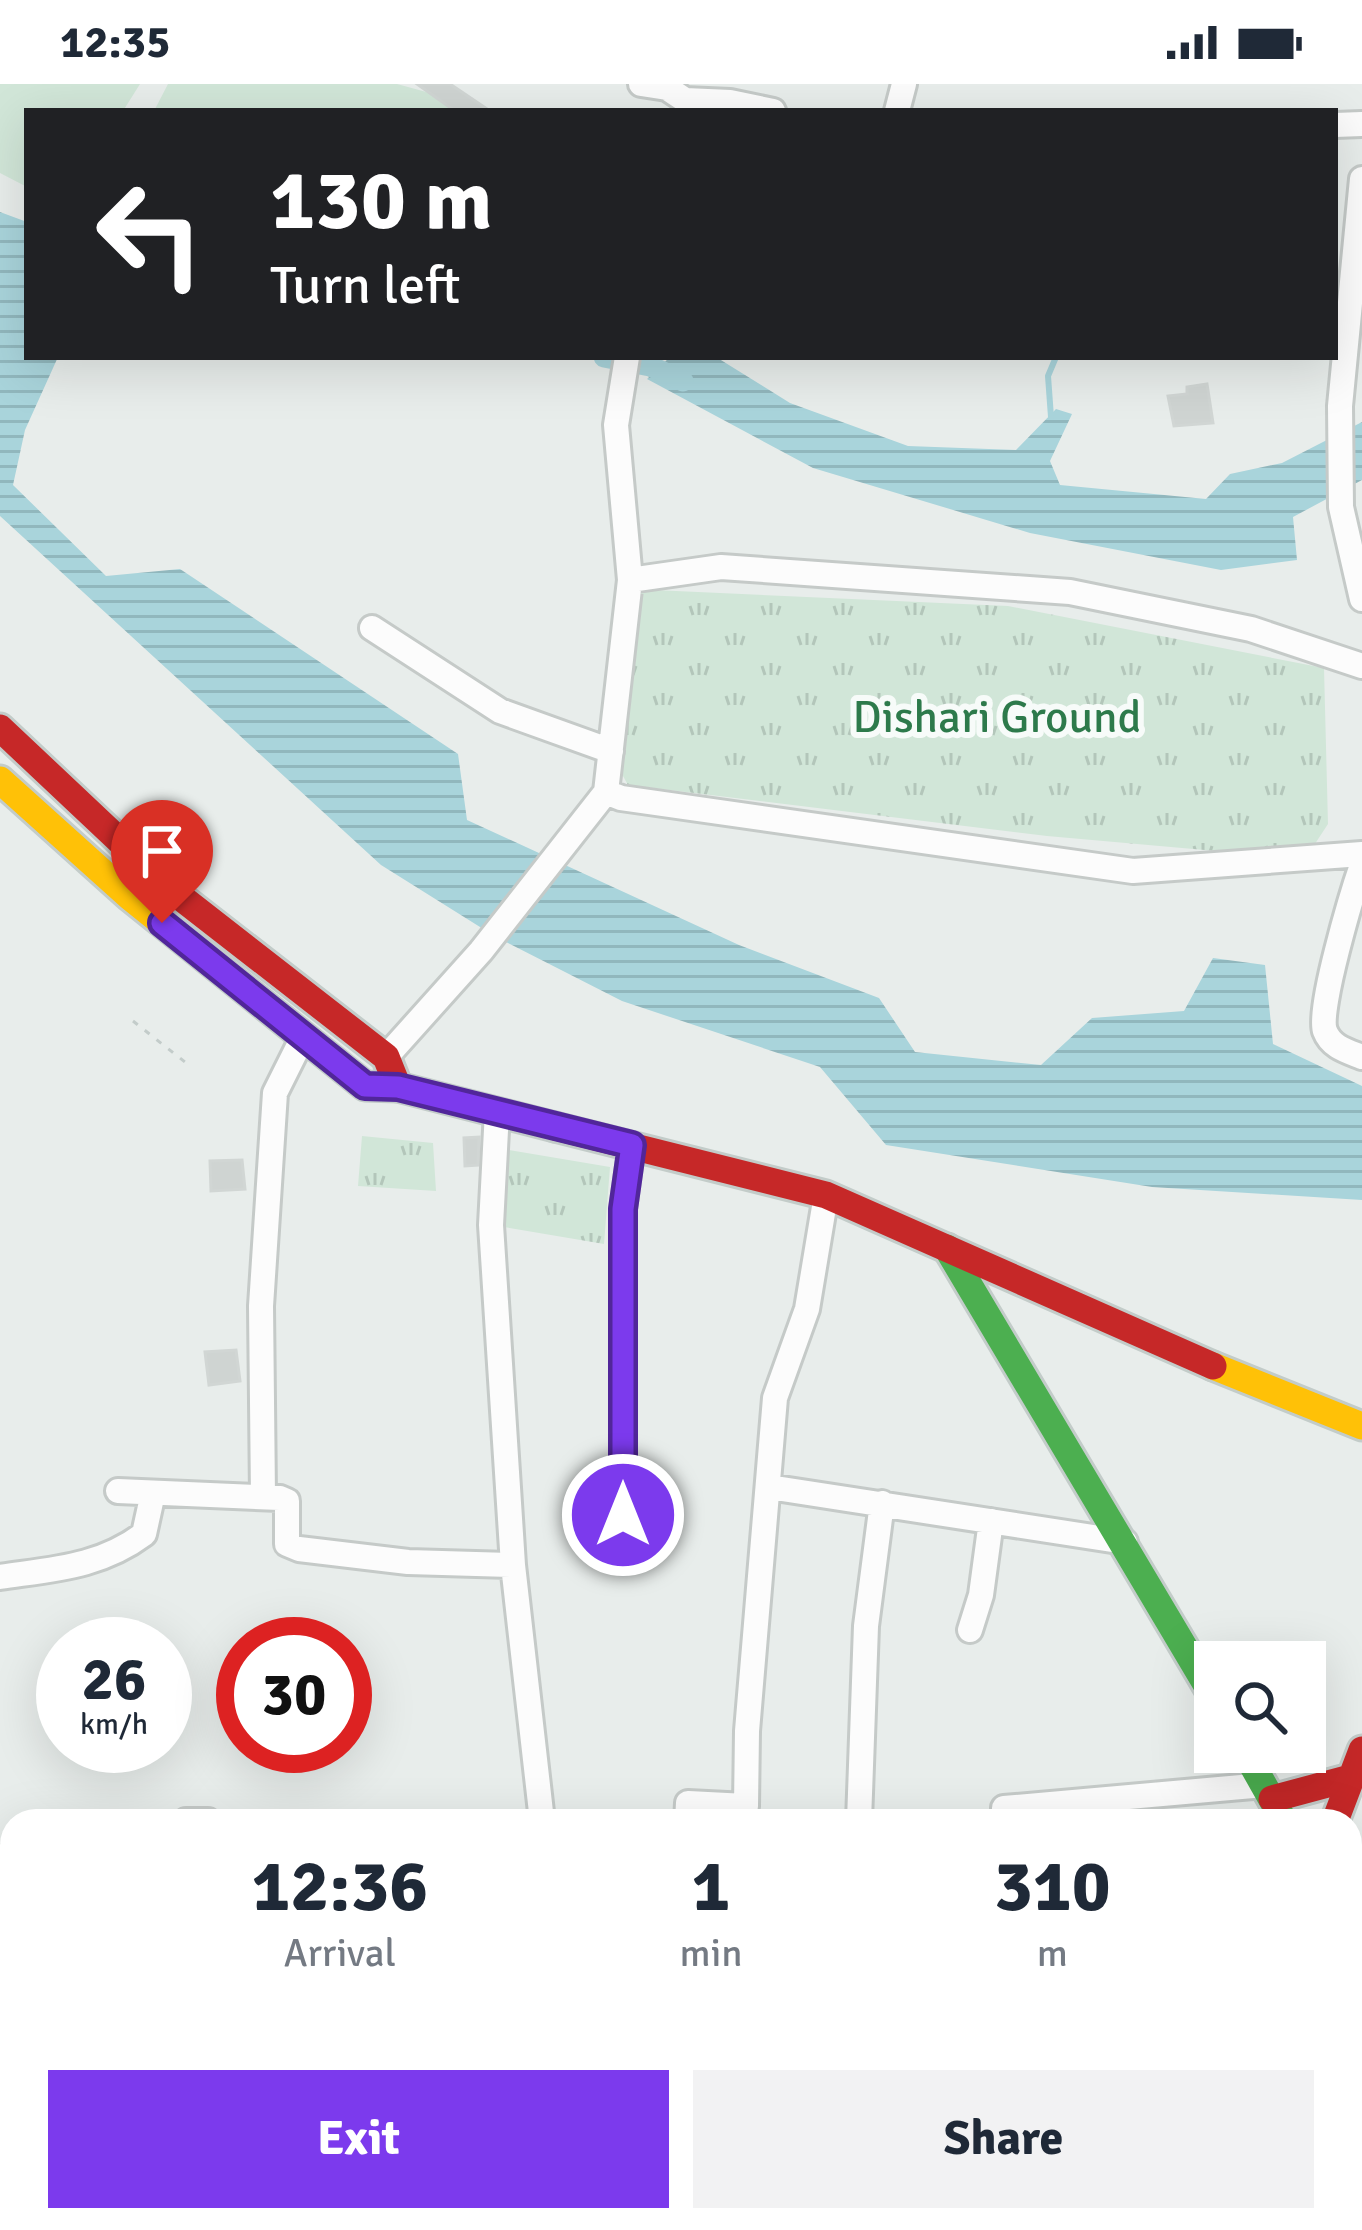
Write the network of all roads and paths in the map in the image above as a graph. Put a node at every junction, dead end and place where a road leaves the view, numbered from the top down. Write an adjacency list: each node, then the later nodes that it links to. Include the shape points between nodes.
1 (640, 84): 3 (street, via 667,88)
2 (742, 94): 3 (street)
3 (684, 105)
4 (1362, 179): 7 (street, via 1340,406 1341,507)
5 (625, 368): 6 (street, via 616,425)
6 (630, 580): 9 (street, via 721,567 1070,592 1251,628); 11 (street)
7 (1361, 582)
8 (372, 628): 11 (street, via 500,711)
9 (1362, 666)
10 (0, 728): 18 (main road, via 174,892)
11 (611, 751): 13 (street)
12 (0, 780): 17 (main road)
13 (606, 792): 14 (street, via 1133,872); 18 (street, via 482,951)
14 (1362, 854)
15 (1362, 865): 19 (street, via 1322,1019 1336,1046)
16 (133, 1021): 20 (path)
17 (302, 1039): 21 (main road, via 365,1086); 30 (street, via 275,1094 261,1306)
18 (386, 1057): 21 (main road)
19 (1362, 1057)
20 (190, 1066)
21 (398, 1087): 22 (main road)
22 (497, 1111): 23 (main road); 35 (street, via 491,1225)
23 (632, 1145): 24 (main road); 32 (street, via 623,1209)
24 (826, 1195): 25 (main road); 27 (street, via 807,1310 775,1398)
25 (946, 1248): 26 (main road); 34 (main road)
26 (1362, 1426)
27 (769, 1487): 31 (street); 45 (street, via 746,1806)
28 (118, 1491): 29 (street)
29 (153, 1493): 30 (street); 36 (street, via 145,1534 125,1549)
30 (263, 1497): 35 (street, via 287,1501 291,1547)
31 (882, 1503): 33 (street); 46 (street, via 866,1626)
32 (623, 1515)
33 (991, 1521): 34 (street); 37 (street)
34 (1126, 1542): 38 (main road)
35 (513, 1564): 44 (street)
36 (0, 1576)
37 (970, 1630)
38 (1194, 1662)
39 (1362, 1750): 41 (main road)
40 (1257, 1773): 42 (main road)
41 (1350, 1778): 42 (main road); 47 (main road)
42 (1273, 1802): 43 (street)
43 (1004, 1808)
44 (541, 1809)
45 (688, 1809)
46 (859, 1809)
47 (1339, 1809)

